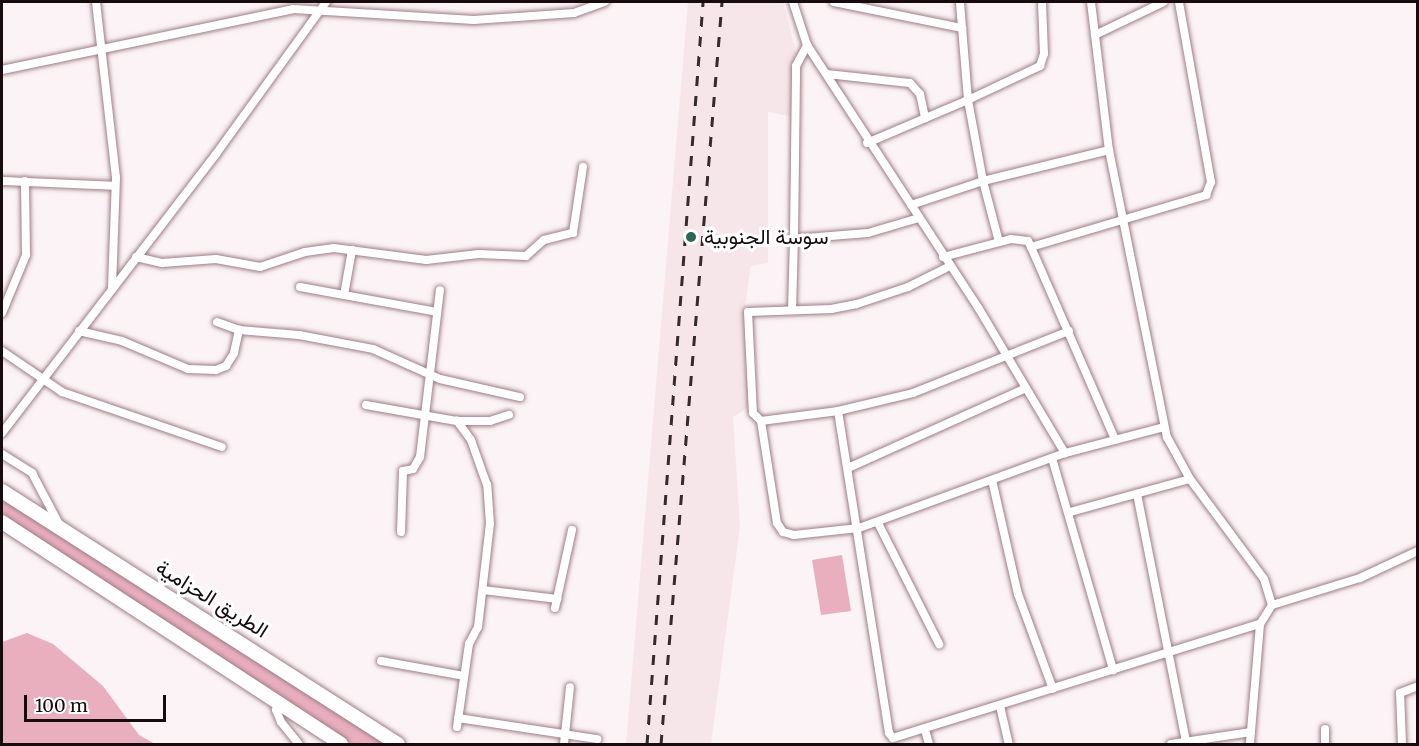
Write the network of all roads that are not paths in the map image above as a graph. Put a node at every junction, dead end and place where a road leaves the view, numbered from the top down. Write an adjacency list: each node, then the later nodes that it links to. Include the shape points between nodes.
1 (96, 2): 14 (street)
2 (605, 2): 10 (street, via 574,13 474,20 412,18)
3 (793, 2): 13 (street)
4 (834, 2): 11 (street)
5 (960, 2): 11 (street)
6 (1042, 2): 17 (street, via 1044,54 1040,66)
7 (1091, 2): 12 (street)
8 (1164, 2): 12 (street)
9 (1179, 2): 28 (street, via 1210,187 1202,199)
10 (324, 5): 14 (street, via 232,20); 33 (street)
11 (962, 28): 17 (street)
12 (1095, 35): 20 (street)
13 (807, 45): 16 (street); 29 (street, via 796,66)
14 (102, 50): 15 (street); 25 (street)
15 (2, 70)
16 (827, 74): 18 (street, via 910,83 920,94); 19 (street)
17 (968, 100): 18 (street); 23 (street)
18 (925, 118): 19 (street)
19 (867, 142): 26 (street)
20 (1109, 150): 23 (street); 28 (street)
21 (583, 167): 32 (street, via 573,233 544,240 526,256 479,254 426,260)
22 (2, 181): 24 (street)
23 (983, 181): 26 (street); 30 (street)
24 (25, 182): 25 (street); 42 (street, via 26,255)
25 (116, 186): 36 (street)
26 (911, 205): 27 (street)
27 (919, 218): 29 (street, via 868,233); 34 (street)
28 (1124, 221): 31 (street); 59 (street)
29 (794, 239): 40 (street)
30 (999, 242): 31 (street, via 1021,239); 34 (street)
31 (1032, 247): 46 (street)
32 (352, 250): 33 (street, via 305,252 260,267 216,259 162,263); 39 (street)
33 (136, 257): 36 (street)
34 (943, 257): 35 (street)
35 (948, 267): 40 (street, via 909,287 857,304); 48 (street)
36 (112, 287): 45 (street)
37 (300, 287): 39 (street)
38 (440, 290): 41 (street)
39 (345, 295): 41 (street)
40 (792, 310): 58 (street, via 752,310 747,315 753,413)
41 (437, 312): 49 (street)
42 (2, 313)
43 (218, 321): 44 (street)
44 (239, 330): 45 (street, via 234,353 226,366 216,370 188,369 122,341); 49 (street, via 299,335 373,349)
45 (79, 331): 50 (street)
46 (1069, 331): 48 (street); 61 (street)
47 (2, 351): 50 (street)
48 (1006, 355): 51 (street); 54 (street, via 913,393)
49 (428, 373): 52 (street, via 475,389); 56 (street)
50 (42, 379): 60 (street); 62 (street, via 62,392)
51 (1026, 388): 63 (street); 66 (street)
52 (520, 397)
53 (366, 405): 56 (street)
54 (838, 411): 58 (street); 66 (street)
55 (509, 415): 57 (street, via 490,421)
56 (424, 416): 57 (street); 77 (street, via 417,465 403,471)
57 (457, 421): 79 (street, via 471,440 487,485 490,524)
58 (761, 421): 74 (street, via 780,530 794,535)
59 (1164, 427): 61 (street); 67 (street, via 1169,445)
60 (2, 432)
61 (1115, 439): 63 (street)
62 (222, 447)
63 (1065, 453): 65 (street)
64 (2, 454): 75 (street, via 32,473)
65 (1052, 458): 68 (street); 71 (street)
66 (848, 468): 74 (street)
67 (1190, 479): 70 (street); 81 (street, via 1263,579)
68 (992, 480): 73 (street); 91 (street, via 1017,594)
69 (2, 491): 75 (highway, الطريق الحزامية)
70 (1137, 494): 71 (street); 85 (street)
71 (1070, 512): 87 (street)
72 (2, 522): 92 (highway)
73 (878, 523): 74 (street); 84 (street)
74 (859, 528): 95 (street, via 889,733 896,738)
75 (62, 529): 103 (highway, الطريق الحزامية)
76 (572, 530): 80 (street)
77 (401, 532)
78 (1418, 551): 81 (street, via 1360,578)
79 (483, 590): 80 (street); 88 (street, via 478,627 469,644)
80 (557, 599): 82 (street)
81 (1272, 605): 83 (street)
82 (555, 608)
83 (1260, 624): 85 (street); 96 (street)
84 (939, 644)
85 (1169, 653): 87 (street); 99 (street)
86 (381, 661): 88 (street)
87 (1113, 670): 91 (street)
88 (464, 676): 97 (street, via 457,722)
89 (1418, 686): 110 (street, via 1400,693)
90 (570, 687): 97 (street)
91 (1053, 689): 93 (street)
92 (278, 704): 101 (street, via 281,722); 102 (highway)
93 (1000, 706): 95 (street); 106 (street)
94 (1325, 729): 109 (street)
95 (925, 730): 105 (street)
96 (1251, 732): 100 (street); 108 (street)
97 (565, 734): 98 (street); 104 (street)
98 (597, 739)
99 (1186, 742): 100 (street); 107 (street)
100 (1199, 742)
101 (299, 744)
102 (341, 744)
103 (398, 744)
104 (564, 744)
105 (929, 744)
106 (1009, 744)
107 (1171, 744)
108 (1250, 744)
109 (1325, 744)
110 (1402, 744)

